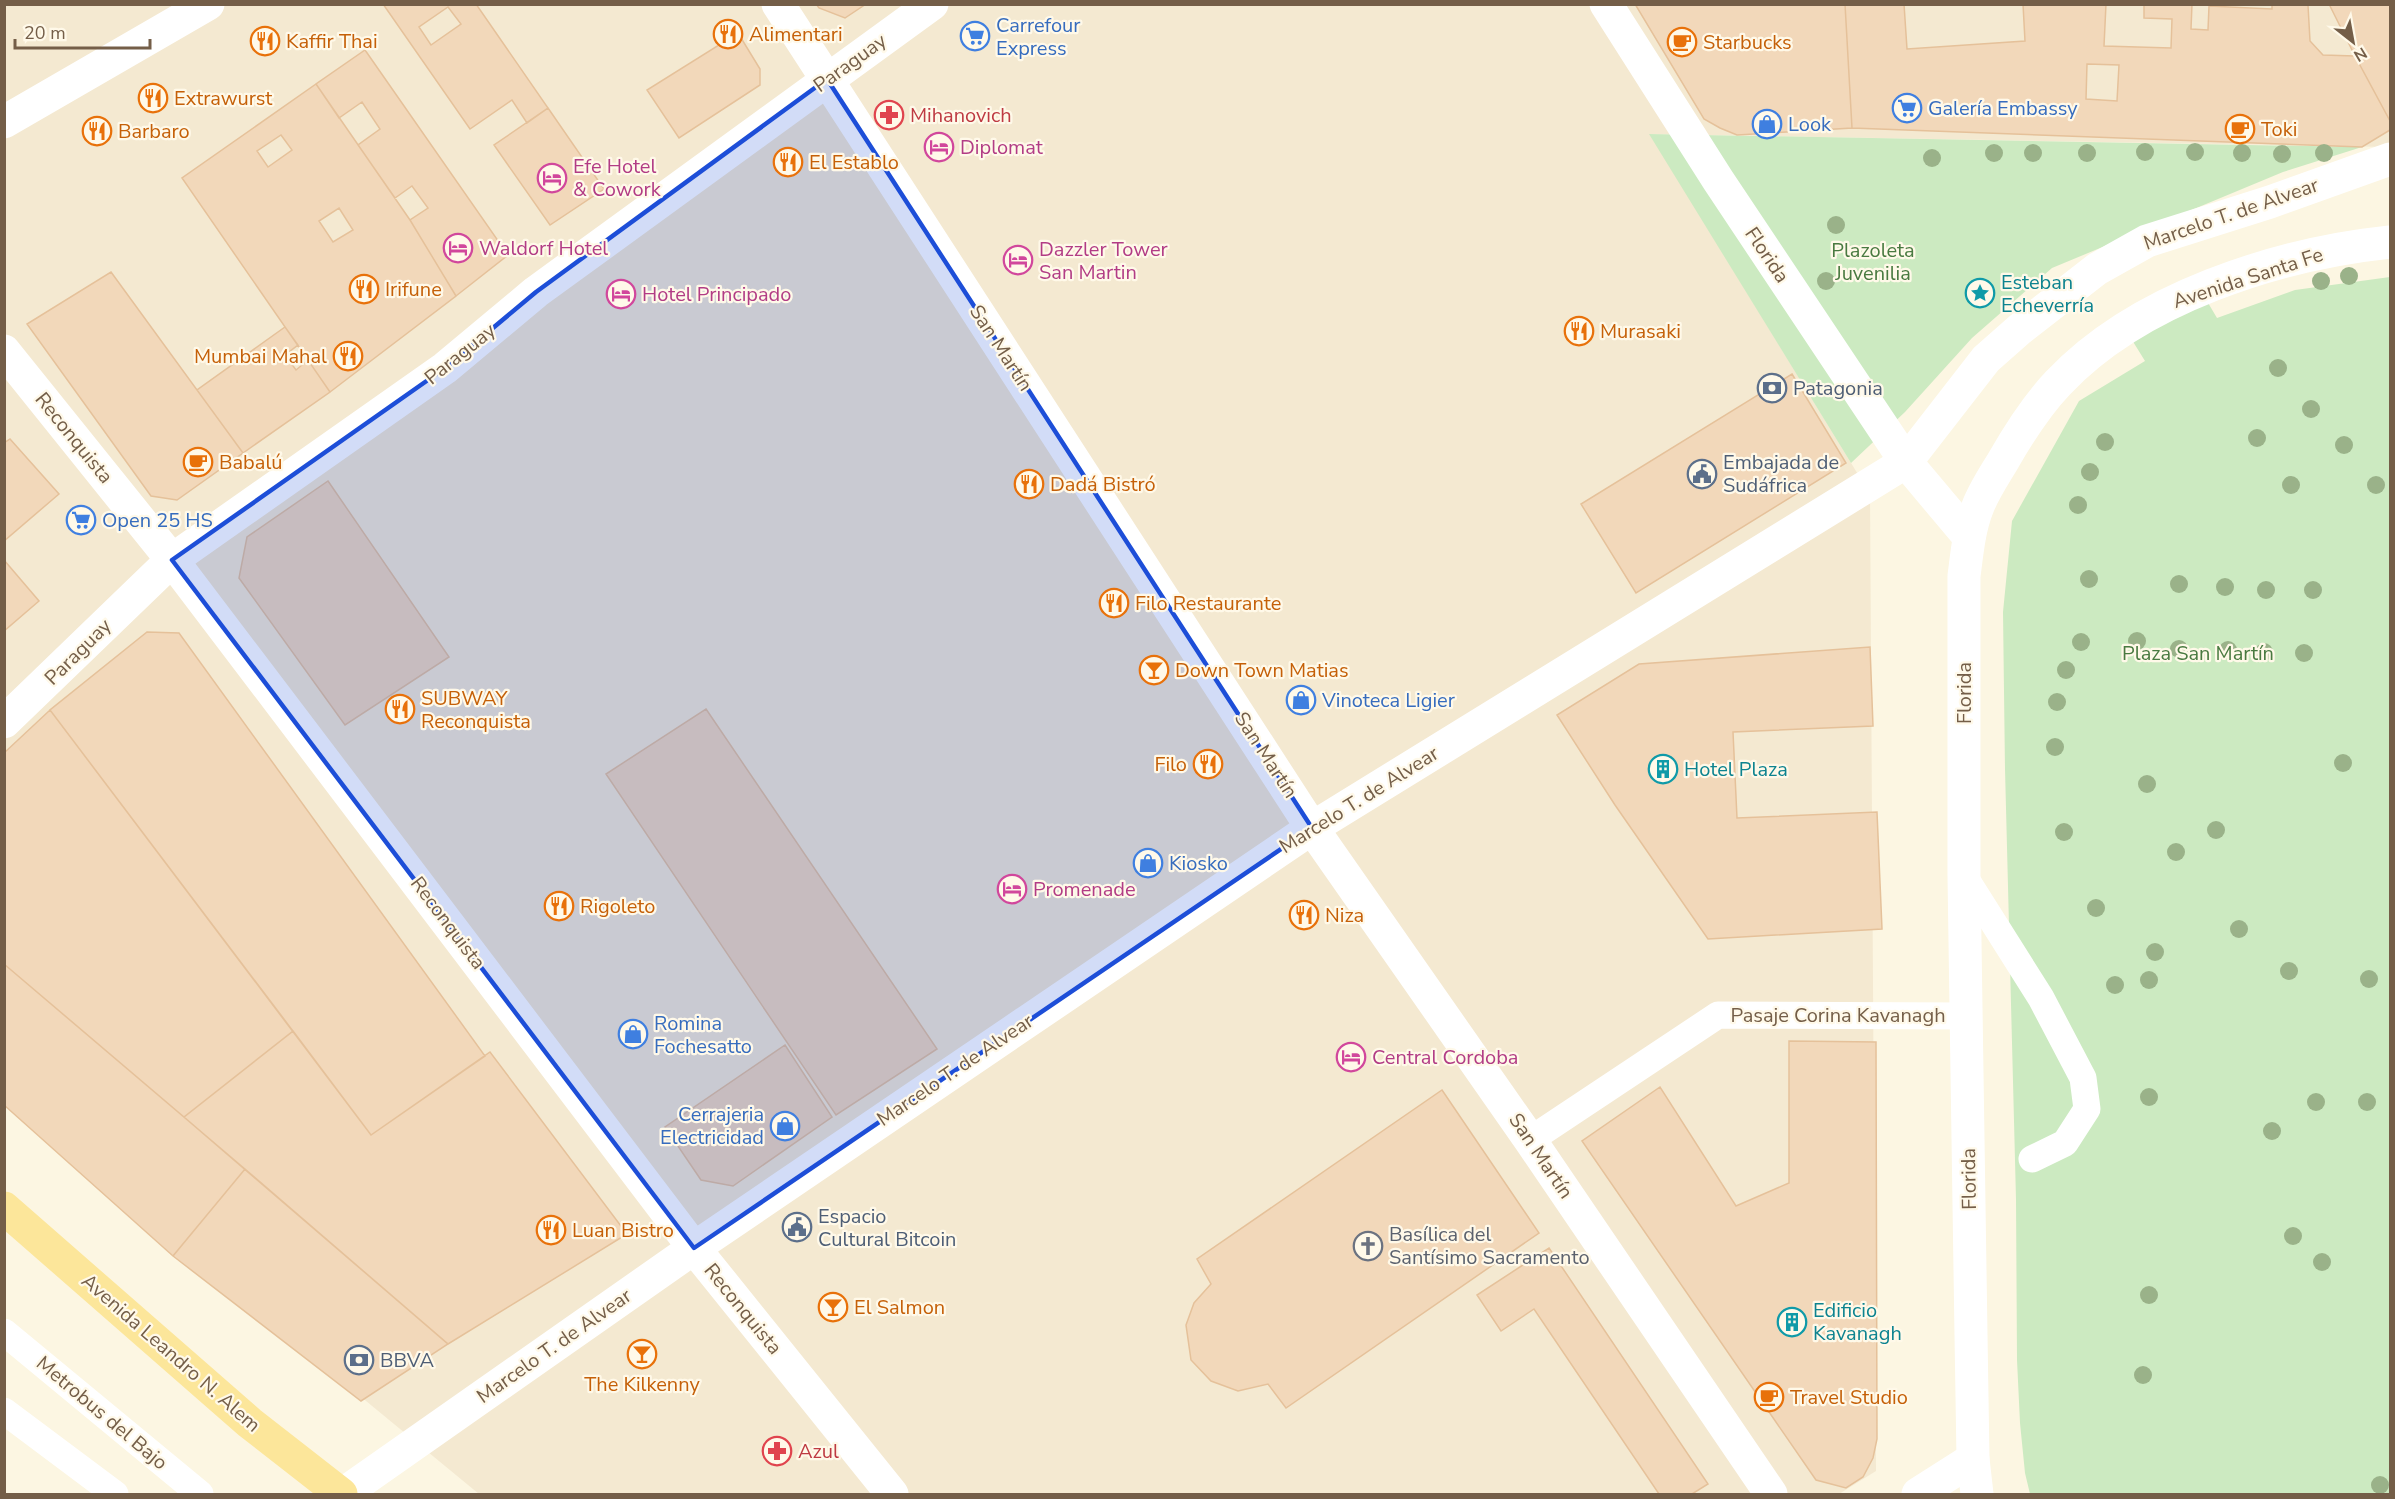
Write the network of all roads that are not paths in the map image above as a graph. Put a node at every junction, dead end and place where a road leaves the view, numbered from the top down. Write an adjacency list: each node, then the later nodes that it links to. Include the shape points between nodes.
1 (208, 4): 6 (street)
2 (778, 4): 5 (street, San Martín)
3 (932, 4): 5 (street, Paraguay)
4 (1606, 4): 10 (street, Florida)
5 (827, 79): 12 (street, Paraguay, via 536,292 445,368); 14 (street, San Martín)
6 (4, 122)
7 (2391, 159): 10 (street, Marcelo T. de Alvear, via 2146,241 2097,269 1986,359)
8 (2391, 242): 11 (street, Avenida Santa Fe, via 2299,257 2247,274 2183,296 2114,335 2058,382 2023,425 1977,507)
9 (4, 351): 12 (street, Reconquista)
10 (1906, 462): 11 (street, Florida); 14 (street, Marcelo T. de Alvear)
11 (1969, 537): 15 (street, Florida, via 1964,576)
12 (172, 560): 13 (street, Paraguay); 20 (street, Reconquista)
13 (4, 722)
14 (1312, 828): 17 (street, San Martín); 20 (street, Marcelo T. de Alvear)
15 (1964, 876): 16 (street, Florida); 18 (lane, via 2041,998 2083,1078 2087,1109 2065,1143)
16 (1967, 1016): 17 (lane, Pasaje Corina Kavanagh, via 1718,1015); 23 (street, Florida)
17 (1530, 1140): 28 (street, San Martín)
18 (2032, 1159)
19 (4, 1208): 26 (main road, Avenida Leandro N. Alem, via 250,1423)
20 (694, 1248): 26 (street, Marcelo T. de Alvear); 27 (street, Reconquista)
21 (4, 1332): 25 (lane, Metrobus del Bajo)
22 (4, 1411): 24 (lane)
23 (1973, 1459): 29 (street); 30 (street, Florida)
24 (116, 1494)
25 (200, 1494)
26 (342, 1494)
27 (892, 1494)
28 (1771, 1494)
29 (1918, 1494)
30 (1977, 1494)

